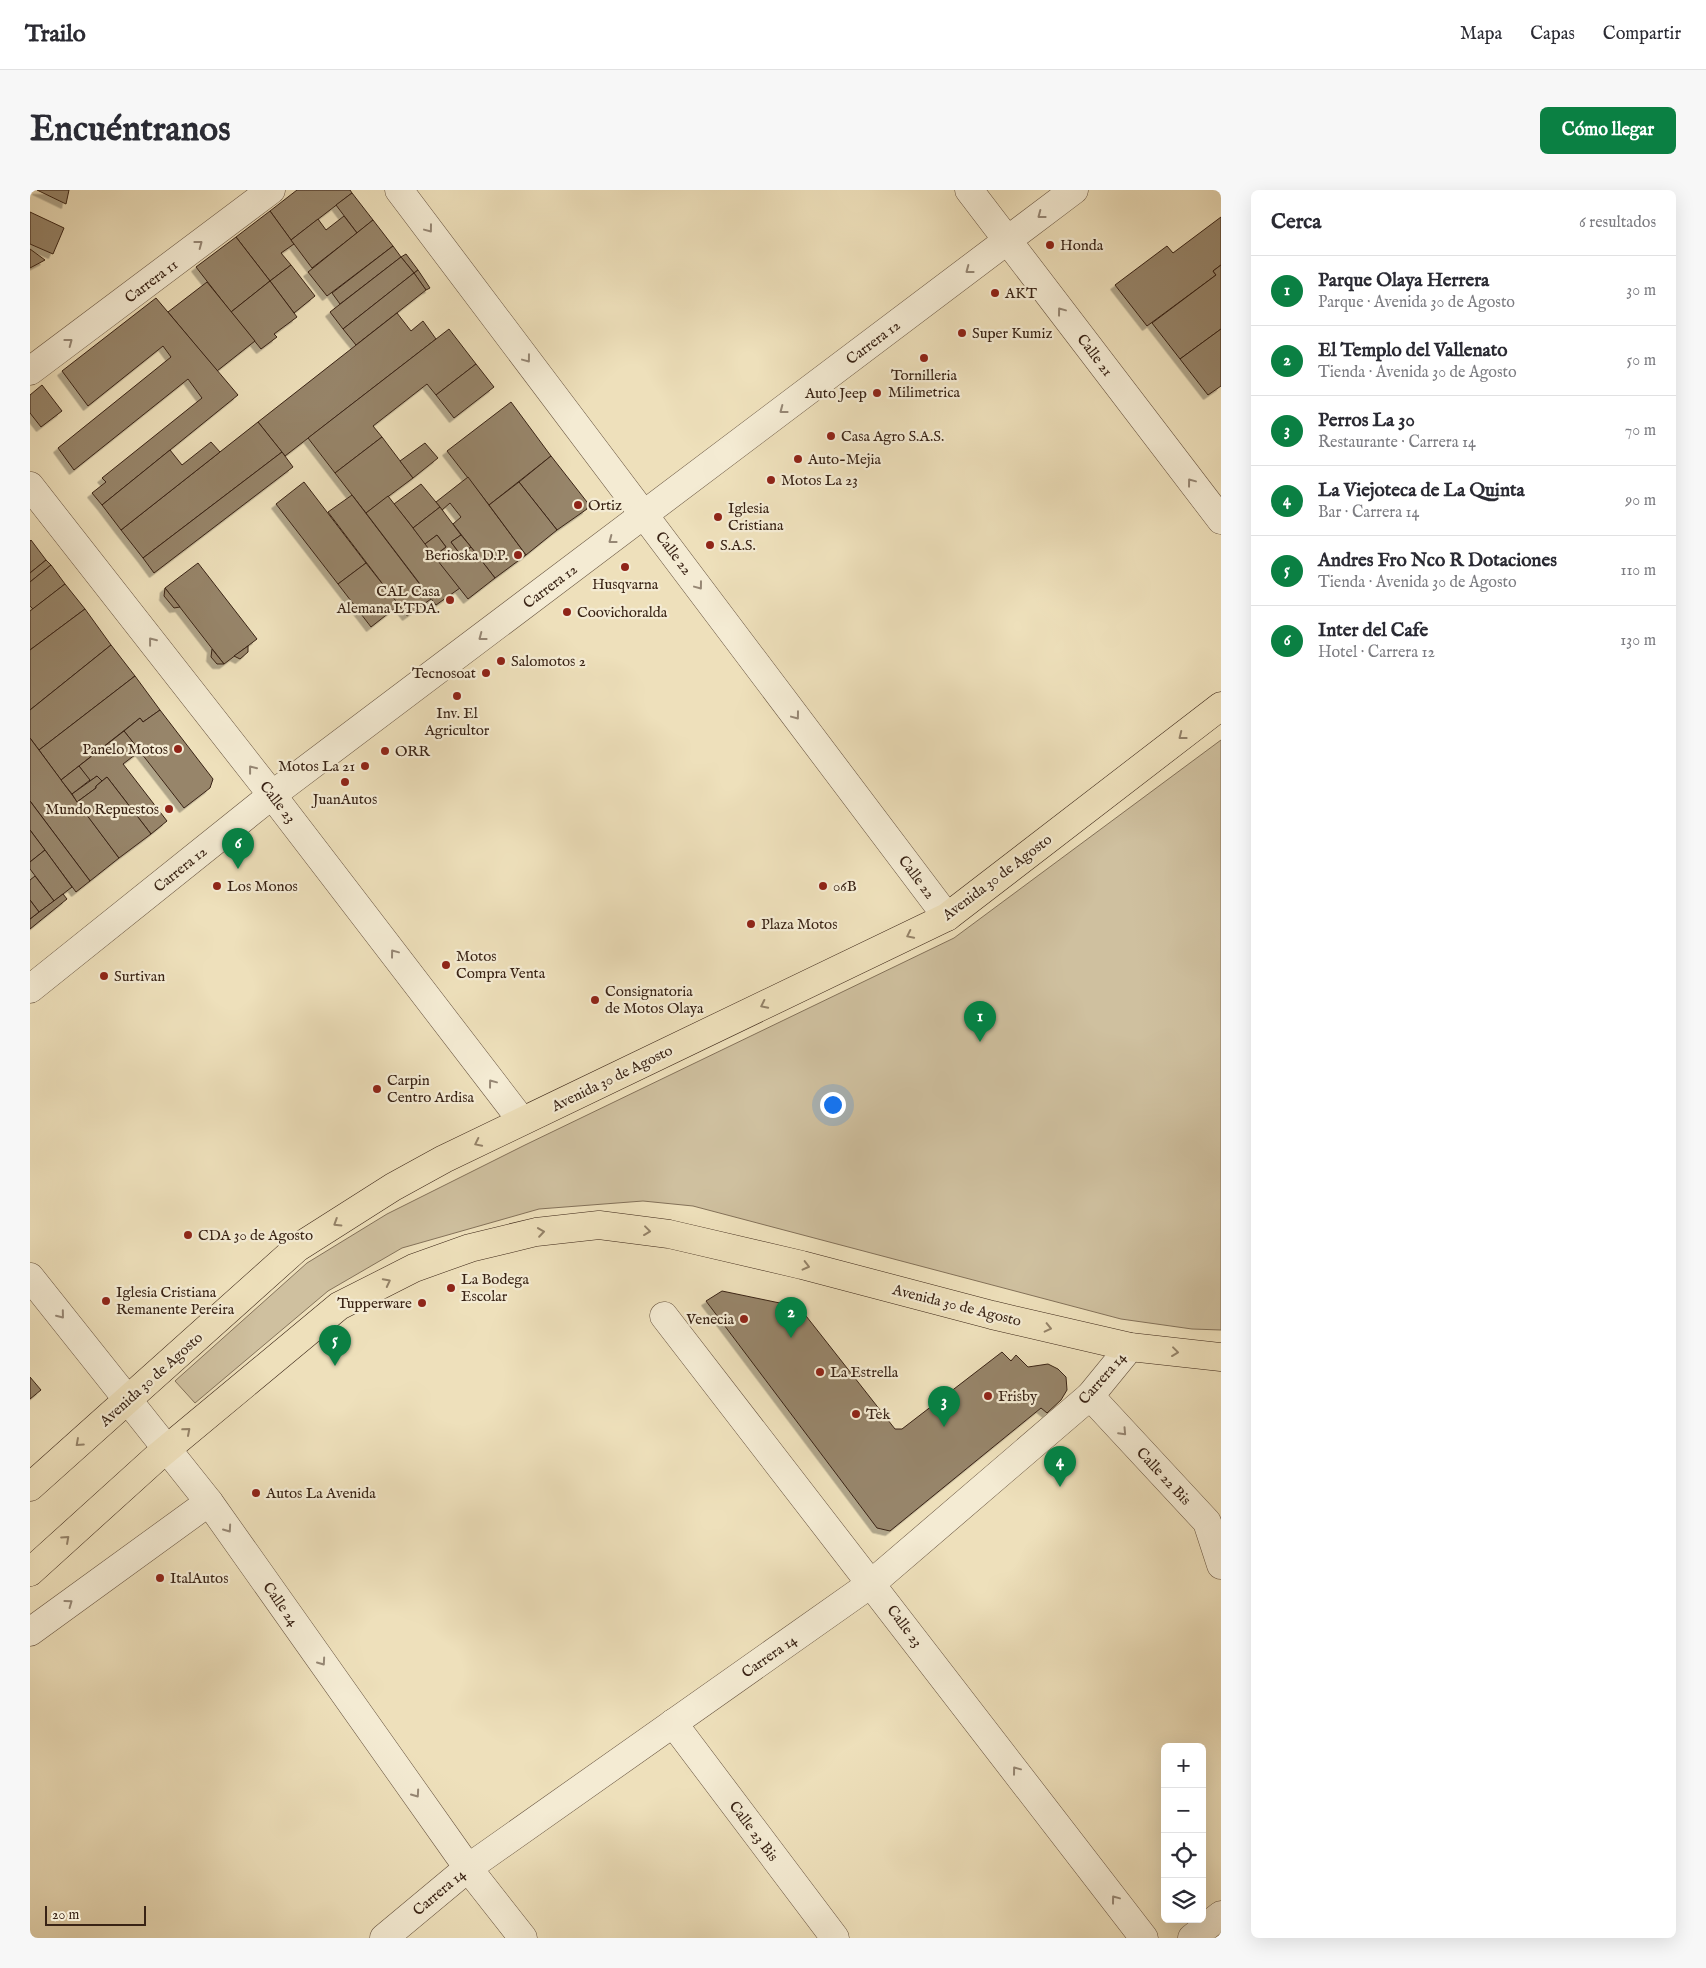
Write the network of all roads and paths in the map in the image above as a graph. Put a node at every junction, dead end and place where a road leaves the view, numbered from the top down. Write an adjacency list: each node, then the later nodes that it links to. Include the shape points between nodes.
1 (271, 190): 6 (street, Carrera 11, one-way to 1)
2 (400, 190): 8 (street, Calle 22, one-way to 8)
3 (969, 190): 5 (street, Calle 21)
4 (1074, 190): 5 (street, Carrera 12, one-way to 5)
5 (1008, 240): 8 (street, Carrera 12, one-way to 8); 9 (street, Calle 21, one-way to 5)
6 (30, 371)
7 (30, 486): 11 (street, Calle 23, one-way to 7)
8 (645, 515): 11 (street, Carrera 12, one-way to 11); 12 (street, Calle 22, one-way to 12)
9 (1221, 520)
10 (1221, 706): 12 (main road, Avenida 30 de Agosto, one-way to 12)
11 (272, 795): 13 (street, Carrera 12); 14 (street, Calle 23, one-way to 11)
12 (947, 917): 14 (main road, Avenida 30 de Agosto, one-way to 14)
13 (30, 989)
14 (522, 1121): 20 (main road, Avenida 30 de Agosto, one-way to 20, via 393,1187 297,1248)
15 (30, 1277): 20 (street, Calle 24, one-way to 20)
16 (664, 1316): 26 (street, Calle 23)
17 (1130, 1347): 18 (main road, Avenida 30 de Agosto, one-way to 18); 19 (street, Carrera 14); 21 (main road, Avenida 30 de Agosto, one-way to 17, via 338,1306 414,1268 470,1248 536,1232 599,1225 669,1234)
18 (1221, 1357)
19 (1090, 1396): 24 (street, Calle 22 Bis, one-way to 24, via 1207,1522); 26 (street, Carrera 14)
20 (129, 1399): 21 (street, Calle 24); 22 (main road, Avenida 30 de Agosto, one-way to 22)
21 (167, 1448): 23 (street, Calle 24); 25 (main road, Avenida 30 de Agosto, one-way to 21)
22 (30, 1486)
23 (209, 1502): 27 (street, one-way to 23); 29 (street, Calle 24, one-way to 29)
24 (1221, 1565)
25 (30, 1572)
26 (872, 1583): 28 (street, Carrera 14); 34 (street, Calle 23, one-way to 26)
27 (30, 1632)
28 (673, 1723): 29 (street, Carrera 14); 33 (street, Calle 23 Bis)
29 (468, 1868): 31 (street, Carrera 14); 32 (street, Calle 24)
30 (1221, 1915): 35 (street)
31 (384, 1938)
32 (523, 1938)
33 (835, 1938)
34 (1144, 1938)
35 (1192, 1938)

